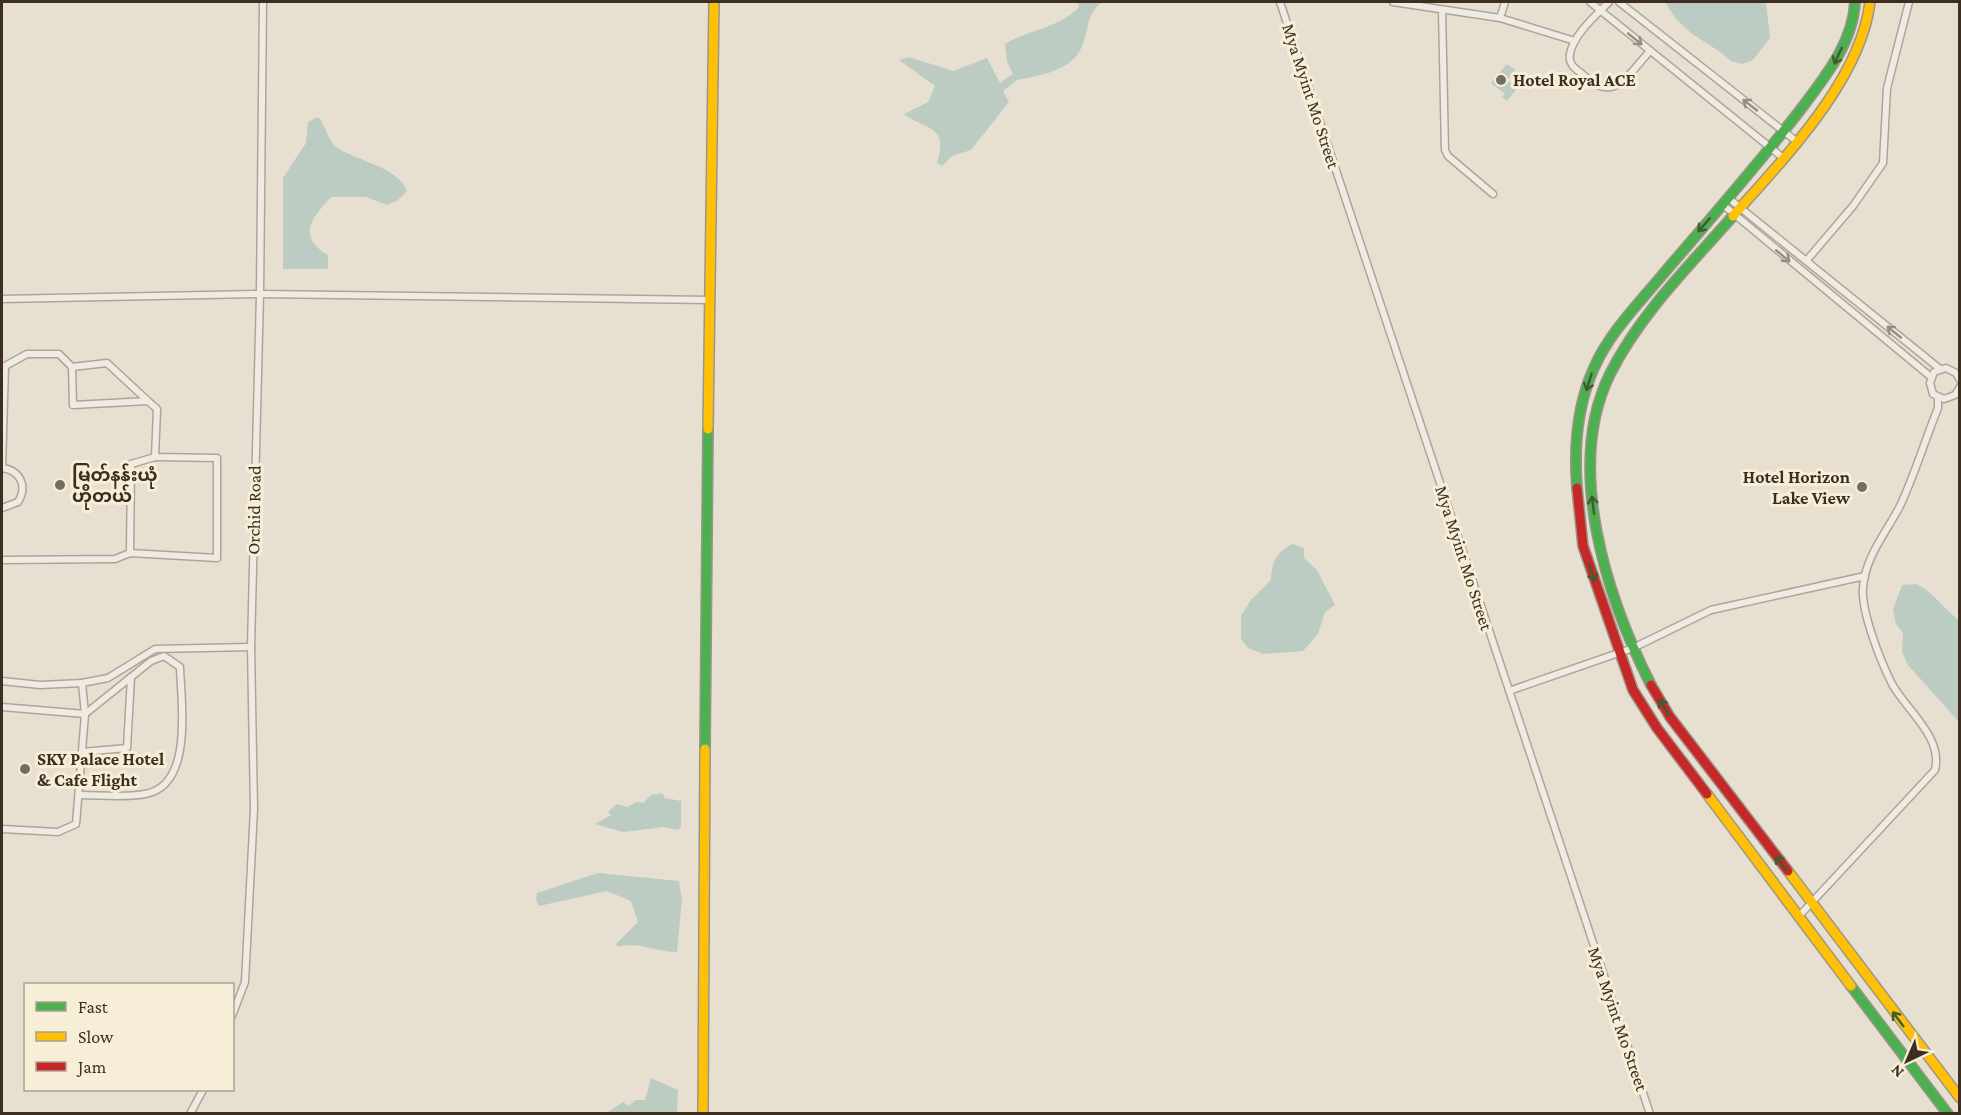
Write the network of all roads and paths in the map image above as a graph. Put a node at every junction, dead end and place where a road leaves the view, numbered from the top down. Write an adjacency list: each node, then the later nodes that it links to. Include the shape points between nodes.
1 (263, 2): 25 (street, Orchid Road)
2 (714, 2): 27 (main road)
3 (1280, 2): 49 (street, Mya Myint Mo Street)
4 (1393, 2): 12 (street)
5 (1505, 2): 14 (street)
6 (1590, 2): 13 (street)
7 (1609, 2): 13 (street)
8 (1619, 2): 17 (street, one-way to 8)
9 (1855, 2): 17 (main road, one-way to 17, via 1854,21 1831,70)
10 (1870, 2): 18 (main road, via 1869,25 1845,78)
11 (1909, 2): 24 (street, via 1887,88 1883,163)
12 (1442, 10): 14 (street); 21 (street, via 1445,150)
13 (1600, 11): 15 (street); 16 (street, one-way to 16)
14 (1500, 18): 15 (street)
15 (1575, 41): 16 (street, via 1569,57 1571,64 1596,87 1607,89 1617,86)
16 (1650, 51): 19 (street)
17 (1784, 131): 18 (street); 19 (main road)
18 (1796, 141): 20 (main road)
19 (1770, 148): 20 (street); 22 (main road)
20 (1782, 157): 23 (main road)
21 (1493, 194)
22 (1725, 201): 23 (street); 45 (main road, one-way to 45, via 1651,286 1606,347 1594,367 1578,426 1575,463 1583,546)
23 (1737, 211): 24 (street); 29 (street, one-way to 29); 44 (main road, one-way to 23, via 1598,543 1592,499 1594,426 1602,393 1637,328)
24 (1807, 260): 28 (street)
25 (260, 294): 26 (street); 27 (street); 43 (street, Orchid Road)
26 (2, 299)
27 (710, 300): 61 (main road)
28 (1855, 300): 29 (street); 31 (street, one-way to 28)
29 (1846, 310): 33 (street)
30 (72, 367): 36 (street, via 107,363); 36 (street, via 73,405); 38 (street, via 59,354 27,354 5,366)
31 (1940, 369): 32 (street); 33 (street)
32 (1958, 374)
33 (1931, 377): 35 (street, via 1930,388)
34 (1959, 387): 35 (street, via 1950,398)
35 (1938, 397): 42 (street, via 1938,408 1900,505 1867,564)
36 (148, 401): 37 (street, via 157,409)
37 (155, 457): 40 (street, via 131,464); 40 (street, via 217,458 217,558)
38 (2, 468): 39 (street, via 20,477 23,490 18,502)
39 (2, 508)
40 (130, 552): 41 (street, via 115,560)
41 (2, 560)
42 (1865, 576): 44 (street, via 1711,610); 55 (street, via 1862,590 1873,638 1893,685 1934,745 1938,758 1935,770)
43 (251, 647): 48 (street, via 155,649 108,678); 57 (street, Orchid Road, via 254,809 245,982)
44 (1633, 648): 45 (street); 55 (main road, one-way to 44, via 1670,717 1646,680)
45 (1618, 653): 49 (street); 56 (main road, via 1633,690 1657,728)
46 (131, 677): 51 (street); 52 (street, via 127,748); 53 (street, via 151,661 164,657 180,667 183,746 177,767 166,782 147,794)
47 (2, 681): 48 (street, via 40,685)
48 (82, 682): 51 (street)
49 (1509, 691): 62 (street, Mya Myint Mo Street)
50 (2, 706): 51 (street)
51 (85, 714): 52 (street)
52 (82, 752): 53 (street)
53 (80, 795): 54 (street, via 76,824 58,832)
54 (2, 829)
55 (1811, 905): 56 (street); 59 (main road, one-way to 55)
56 (1800, 915): 63 (main road)
57 (234, 1011)
58 (202, 1091): 60 (street)
59 (1959, 1098)
60 (190, 1113)
61 (703, 1113)
62 (1650, 1113)
63 (1948, 1113)

